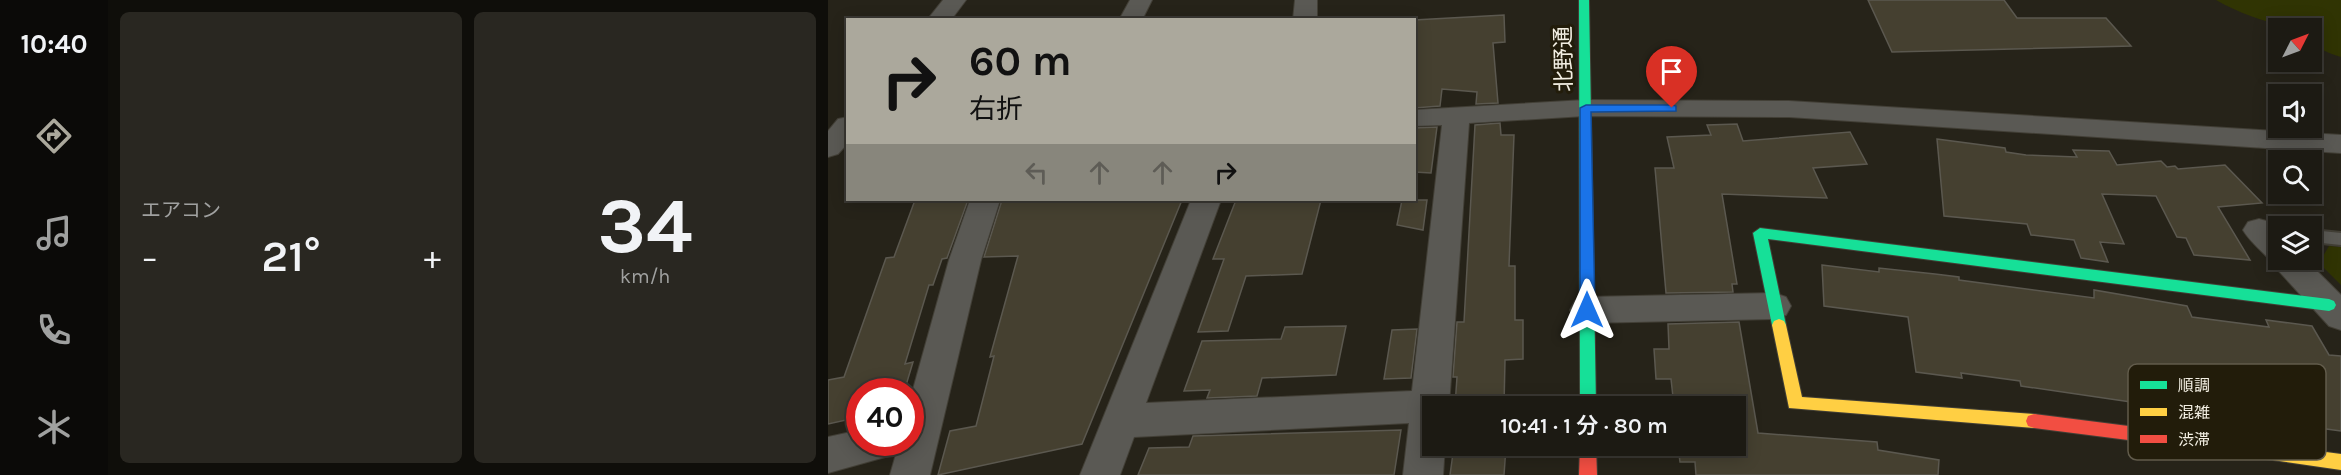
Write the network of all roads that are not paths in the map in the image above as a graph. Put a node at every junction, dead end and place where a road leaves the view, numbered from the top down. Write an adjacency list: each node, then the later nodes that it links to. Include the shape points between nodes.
1 (955, 0): 5 (street)
2 (1141, 0): 6 (street)
3 (1306, 0): 7 (street)
4 (1584, 0): 8 (street, 北野通)
5 (940, 18)
6 (1131, 18)
7 (1305, 18)
8 (1586, 108): 9 (street); 12 (street, via 1789,109); 23 (street, 北野通)
9 (1456, 117): 10 (street); 25 (street)
10 (1416, 118)
11 (846, 127): 14 (street)
12 (2341, 144)
13 (846, 147): 14 (street)
14 (828, 148)
15 (846, 154): 16 (street)
16 (828, 171)
17 (985, 201): 28 (street)
18 (1206, 201): 29 (street)
19 (2322, 237): 20 (lane)
20 (2341, 239)
21 (2296, 270): 24 (street)
22 (1774, 306): 23 (street); 24 (street, via 1760,233); 30 (street, via 1795,403 2050,422)
23 (1587, 310): 26 (street, 北野通)
24 (2335, 311)
25 (1431, 396)
26 (1588, 396)
27 (1422, 405): 29 (street)
28 (924, 406)
29 (1121, 421): 39 (street)
30 (2128, 433)
31 (846, 451): 32 (street)
32 (828, 455)
33 (913, 456): 38 (street)
34 (1425, 456): 40 (street)
35 (1588, 456): 41 (street)
36 (2326, 460): 37 (street)
37 (2341, 462)
38 (910, 475)
39 (1100, 475)
40 (1423, 475)
41 (1588, 475)

